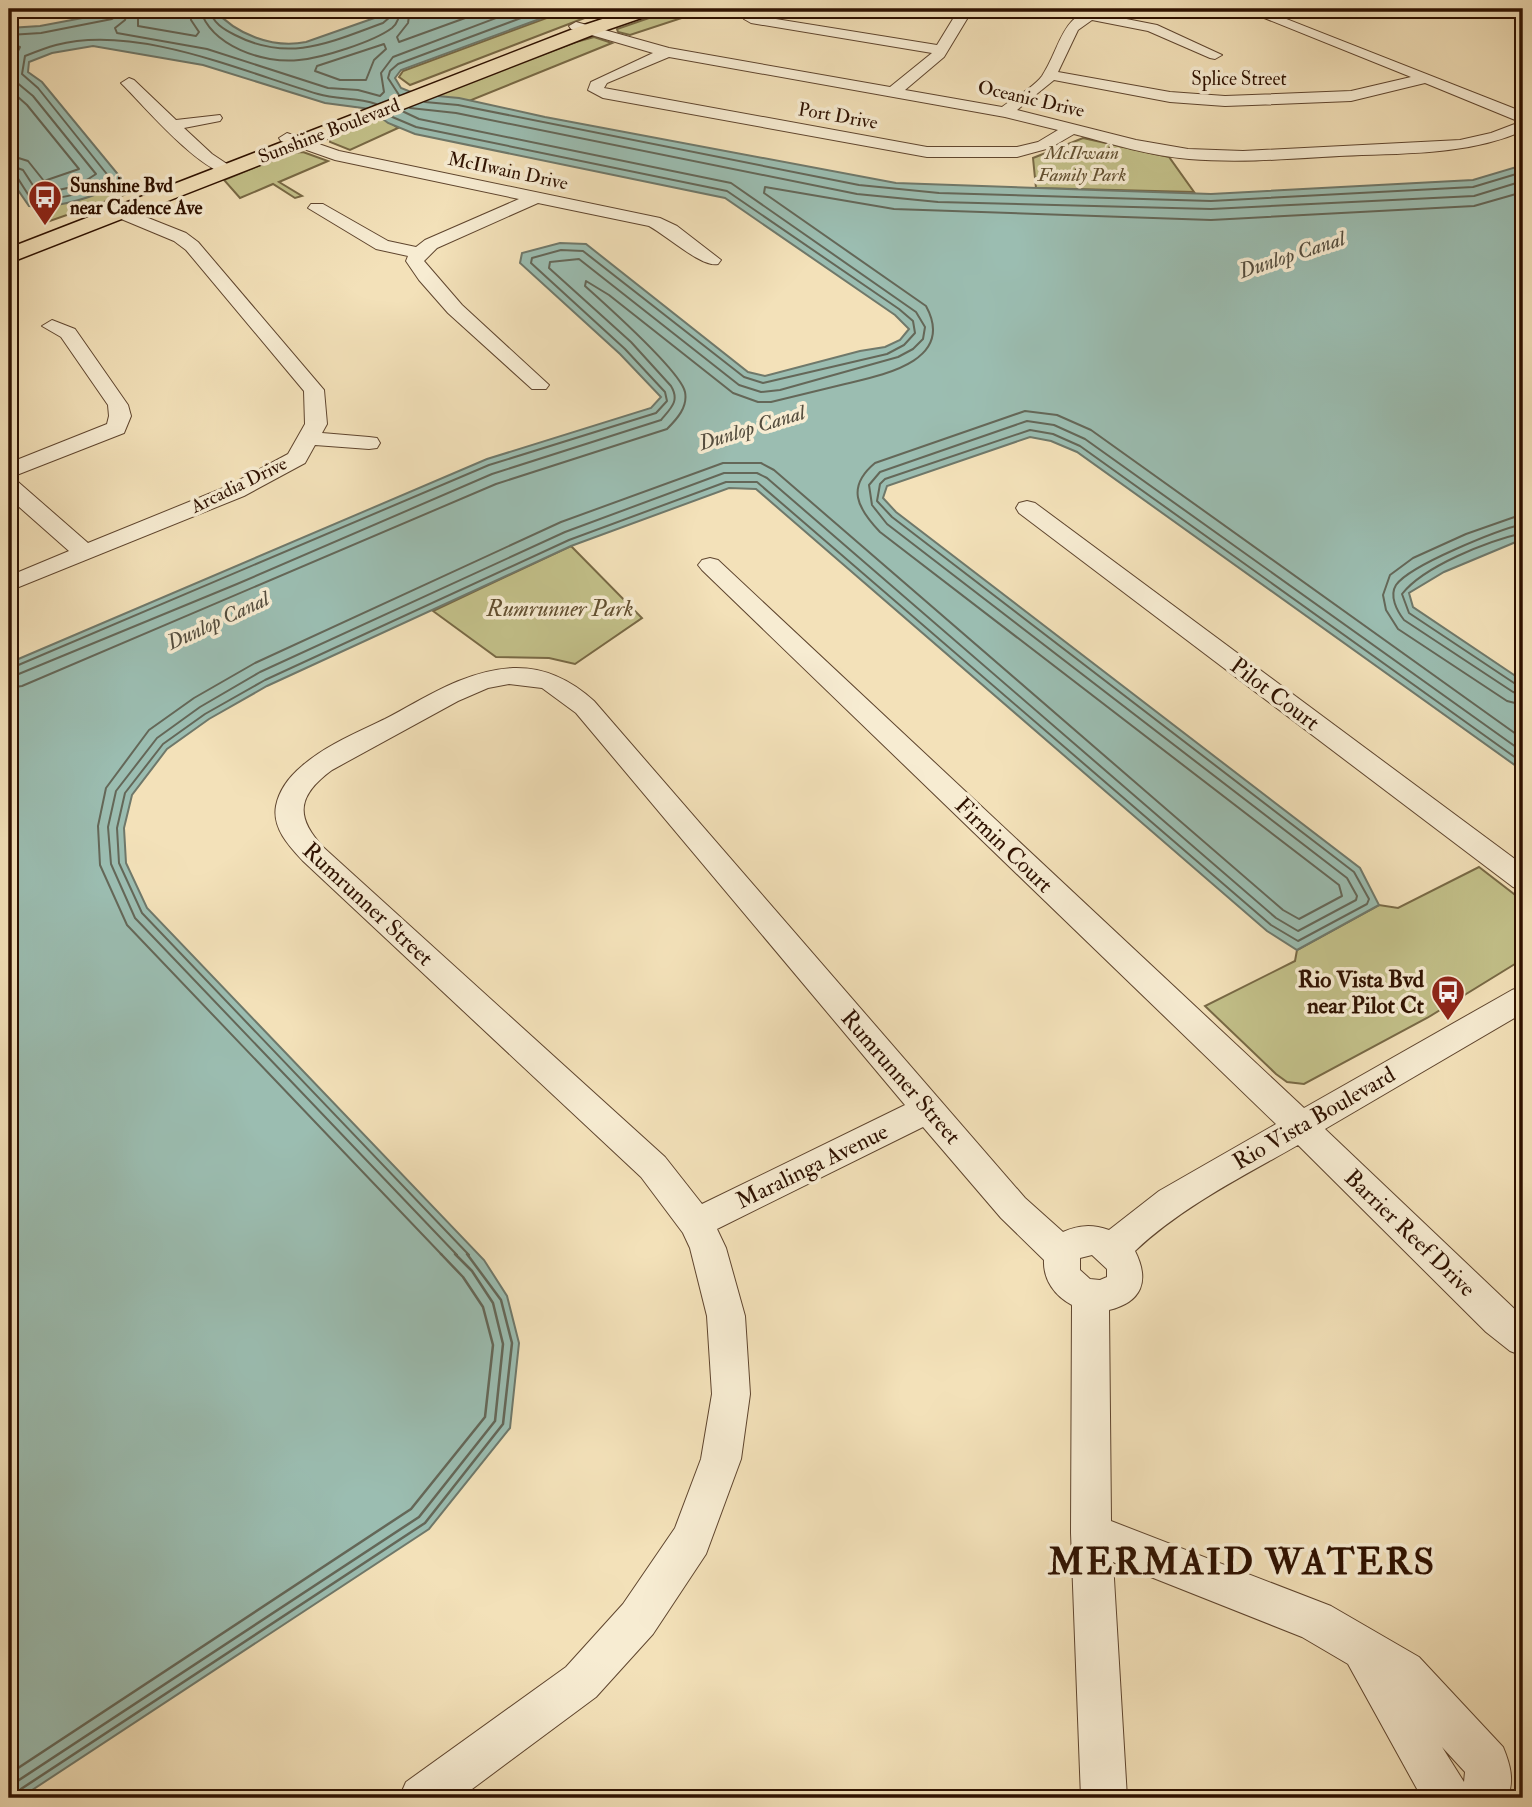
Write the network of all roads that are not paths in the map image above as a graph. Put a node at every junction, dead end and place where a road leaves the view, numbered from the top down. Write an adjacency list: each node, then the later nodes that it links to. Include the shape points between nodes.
1 (627, 9): 7 (main road, Sunshine Boulevard)
2 (650, 9): 7 (main road, Sunshine Boulevard)
3 (966, 9): 8 (street)
4 (1249, 9): 12 (street, Oceanic Drive)
5 (1092, 12): 10 (street, via 1153,28); 11 (street, via 1070,33)
6 (751, 19): 8 (street)
7 (582, 28): 9 (street, Oceanic Drive); 22 (main road, Sunshine Boulevard)
8 (943, 50): 16 (street)
9 (667, 52): 14 (street, Port Drive, via 602,80); 16 (street, Oceanic Drive)
10 (1215, 55)
11 (1051, 75): 12 (street, Splice Street, via 1170,97 1239,102 1351,96); 17 (street)
12 (1426, 78): 19 (street, Oceanic Drive, via 1474,96)
13 (130, 83): 20 (street)
14 (595, 88): 15 (street, Port Drive); 21 (street, Port Drive, via 608,95 927,152 1017,152 1050,143)
15 (577, 90)
16 (893, 92): 17 (street, Oceanic Drive)
17 (1005, 113): 21 (street, Oceanic Drive)
18 (214, 118): 20 (street)
19 (1516, 121): 21 (street, Oceanic Drive, via 1481,141 1449,146 1227,156 1150,148)
20 (175, 125): 23 (street, via 206,158)
21 (1072, 129)
22 (293, 140): 23 (main road, Sunshine Boulevard); 24 (street, McIIwain Drive, via 335,155)
23 (222, 167): 26 (main road, Sunshine Boulevard)
24 (536, 198): 28 (street); 30 (street, McIIwain Drive, via 654,222)
25 (317, 208): 28 (street, via 382,245)
26 (114, 209): 27 (main road, Sunshine Boulevard); 29 (main road, Sunshine Boulevard); 33 (street, Arcadia Drive, via 192,246 314,390 316,424)
27 (9, 245)
28 (419, 253): 32 (street, via 415,261 423,274)
29 (9, 256)
30 (712, 260)
31 (52, 326): 35 (street, via 68,333 118,405 120,415 116,428)
32 (539, 385)
33 (309, 438): 34 (street); 38 (street, Arcadia Drive, via 297,458 236,491)
34 (369, 443)
35 (9, 471)
36 (9, 486): 38 (street)
37 (1027, 508): 41 (street, Pilot Court)
38 (85, 553): 40 (street, Arcadia Drive)
39 (710, 565): 44 (street, Firmin Court)
40 (9, 584)
41 (1523, 880)
42 (1523, 999): 44 (street, Rio Vista Boulevard)
43 (928, 1109): 45 (street, Maralinga Avenue); 45 (street, Rumrunner Street, via 563,686 509,676 483,682 322,764 299,784 289,806 292,832 653,1167); 47 (street, Rumrunner Street, via 1013,1208)
44 (1299, 1125): 46 (street, Rio Vista Boulevard, via 1171,1201); 49 (street, Barrier Reef Drive)
45 (696, 1223): 52 (street, Rumrunner Street, via 708,1248 726,1316 731,1394 721,1459 691,1540 638,1619 582,1682)
46 (1114, 1249): 47 (street, via 1078,1241); 48 (street, via 1125,1266 1121,1287)
47 (1062, 1254): 48 (street, via 1063,1276)
48 (1090, 1296): 50 (street)
49 (1523, 1339)
50 (1091, 1533): 51 (street, via 1316,1621); 53 (street)
51 (1362, 1647): 54 (street); 55 (street, via 1404,1672 1487,1763 1489,1787)
52 (422, 1798)
53 (1104, 1798)
54 (1448, 1798)
55 (1480, 1798)

